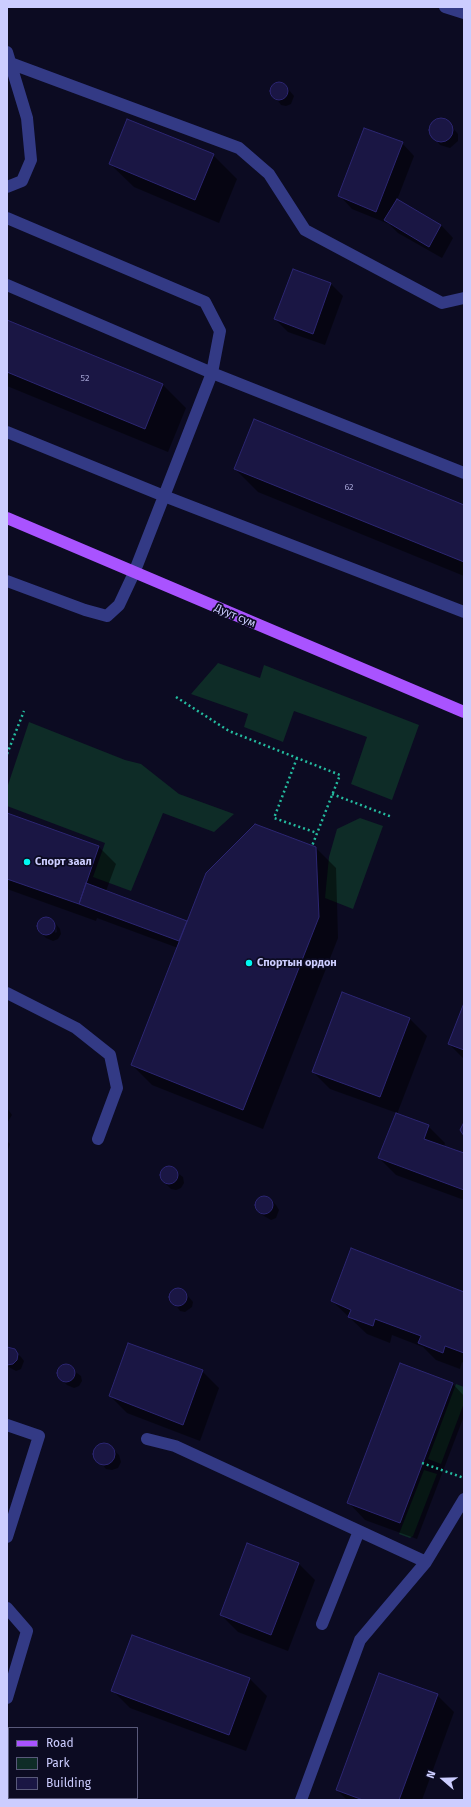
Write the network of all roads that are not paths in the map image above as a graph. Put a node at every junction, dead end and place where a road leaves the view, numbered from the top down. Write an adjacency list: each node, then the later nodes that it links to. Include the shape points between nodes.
1 (445, 7): 2 (street)
2 (464, 13)
3 (9, 57): 4 (street, via 27,118 31,160 22,181); 7 (street, via 239,148 269,174 305,230 442,303)
4 (7, 187)
5 (7, 218): 8 (street, via 205,302 220,331)
6 (7, 285): 8 (street)
7 (464, 298)
8 (212, 373): 10 (street); 11 (street)
9 (7, 432): 11 (street)
10 (464, 473)
11 (164, 496): 13 (street); 15 (street)
12 (7, 518): 13 (main road, Дуут сум)
13 (134, 573): 14 (street, via 119,605 107,616); 16 (main road, Дуут сум)
14 (7, 582)
15 (464, 612)
16 (464, 712)
17 (7, 993): 18 (street, via 76,1028 110,1055 118,1088)
18 (98, 1139)
19 (7, 1424): 23 (street, via 39,1436)
20 (148, 1439): 22 (street, via 175,1446)
21 (464, 1499): 24 (street)
22 (359, 1531): 24 (street); 26 (street)
23 (7, 1537)
24 (426, 1562): 28 (street, via 360,1640)
25 (7, 1608): 27 (street, via 27,1631)
26 (322, 1624)
27 (7, 1698)
28 (301, 1800)

